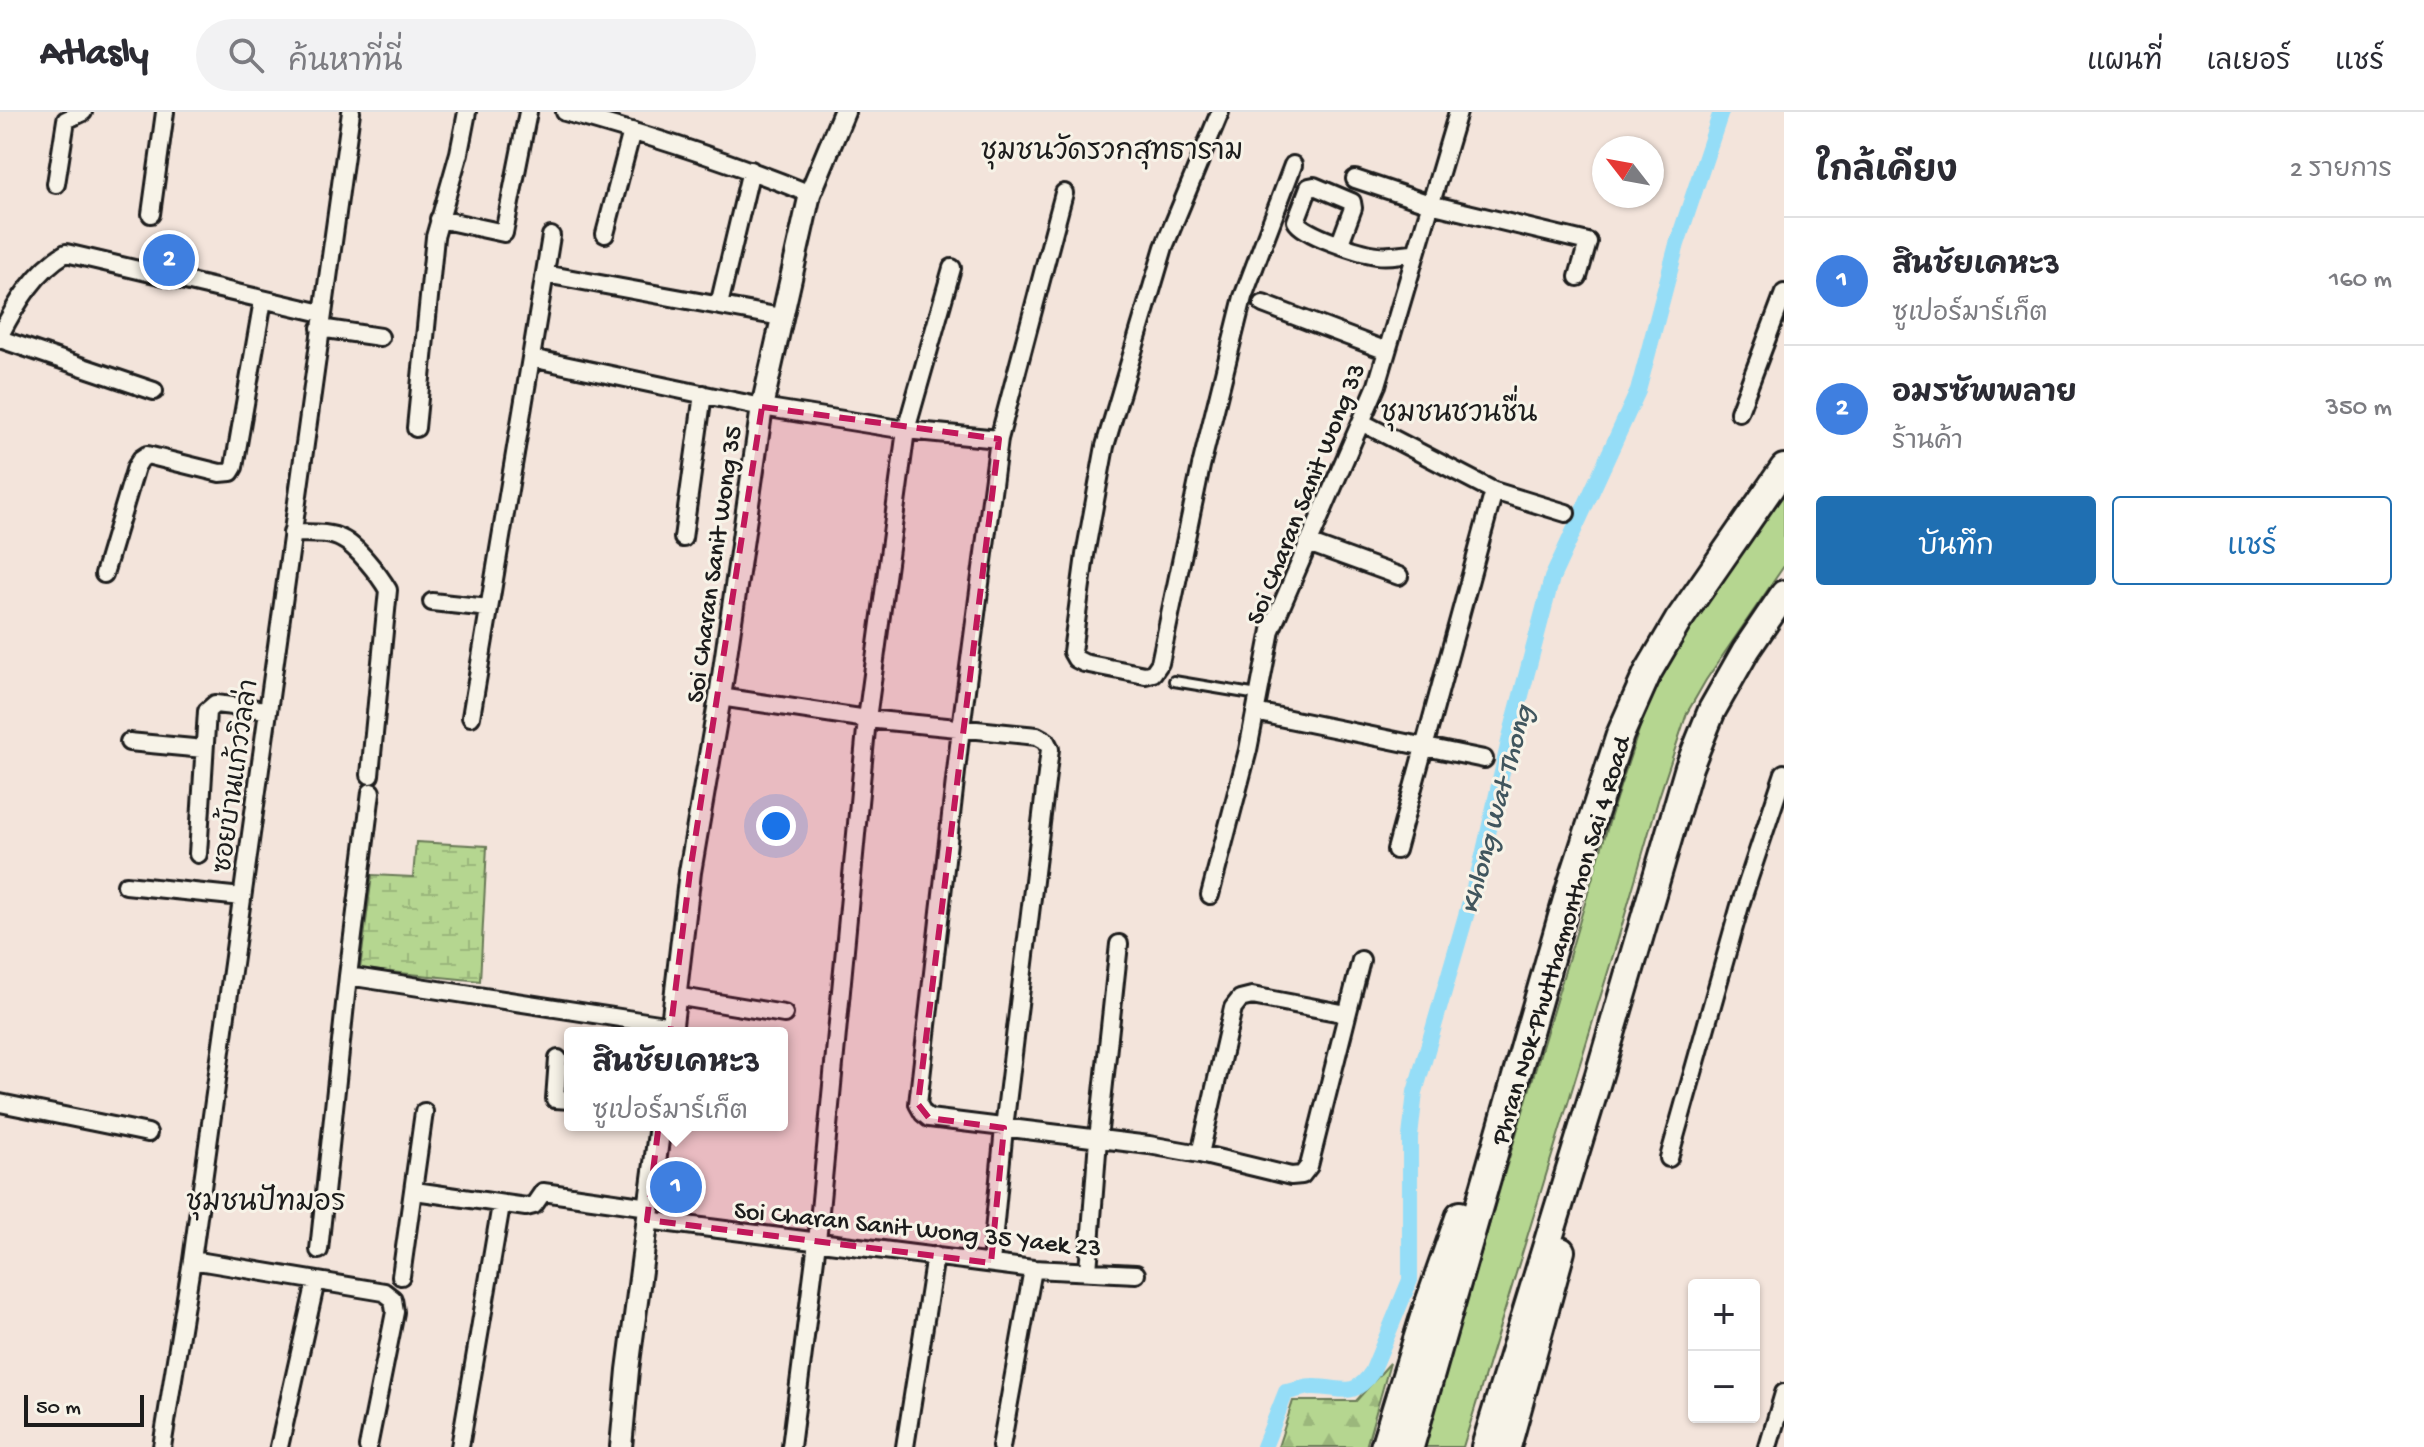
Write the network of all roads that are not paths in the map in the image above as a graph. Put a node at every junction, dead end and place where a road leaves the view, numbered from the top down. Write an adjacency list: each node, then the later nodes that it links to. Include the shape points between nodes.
1 (83, 112): 14 (street, via 66,120)
2 (165, 112): 18 (street)
3 (351, 112): 32 (street, ซอยบ้านแก้ววิลล่า)
4 (467, 112): 19 (street)
5 (528, 112): 19 (street, via 504,233)
6 (565, 112): 10 (street)
7 (844, 112): 16 (street, Soi Charan Sanit Wong 35)
8 (1220, 112): 11 (street, via 1164,247 1105,446 1072,652 1084,663 1145,675 1160,663 1243,297)
9 (1458, 112): 17 (street, Soi Charan Sanit Wong 33)
10 (632, 131): 12 (street); 20 (street)
11 (1293, 165)
12 (751, 170): 16 (street); 30 (street)
13 (1355, 179): 17 (street)
14 (56, 184)
15 (1064, 193): 44 (street)
16 (810, 194): 31 (street, Soi Charan Sanit Wong 35)
17 (1430, 204): 23 (street, Soi Charan Sanit Wong 33); 26 (street, via 1588,242)
18 (151, 214)
19 (439, 219): 42 (street)
20 (605, 234)
21 (551, 236): 25 (street)
22 (1340, 243): 23 (street, via 1376,255)
23 (1416, 253): 35 (street, Soi Charan Sanit Wong 33)
24 (952, 268): 43 (street)
25 (545, 274): 30 (street); 36 (street)
26 (1578, 277)
27 (1784, 293): 40 (street)
28 (263, 300): 32 (street); 33 (street, via 66,253 34,281); 51 (street, via 234,467 220,473 147,455 141,459)
29 (1263, 304): 35 (street)
30 (719, 305): 31 (street)
31 (781, 317): 39 (street, Soi Charan Sanit Wong 35)
32 (321, 321): 34 (street); 48 (street, ซอยบ้านแก้ววิลล่า)
33 (0, 337): 37 (street)
34 (380, 337)
35 (1387, 351): 41 (street, Soi Charan Sanit Wong 33)
36 (531, 358): 38 (street); 55 (street)
37 (154, 391)
38 (703, 394): 39 (street); 49 (street)
39 (762, 407): 43 (street); 58 (street, Soi Charan Sanit Wong 35)
40 (1739, 412)
41 (1361, 422): 46 (street); 50 (street, Soi Charan Sanit Wong 33)
42 (416, 428)
43 (906, 430): 44 (street); 62 (street)
44 (999, 439): 63 (street)
45 (1784, 468): 84 (main road, Phran Nok-Phutthamonthon Sai 4 Road, via 1648,672 1596,805)
46 (1494, 491): 47 (street); 65 (street)
47 (1566, 513)
48 (292, 533): 59 (street, ซอยบ้านแก้ววิลล่า); 69 (street, via 343,539 388,590)
49 (683, 538)
50 (1308, 543): 52 (street); 57 (street, Soi Charan Sanit Wong 33, via 1271,630)
51 (104, 574)
52 (1399, 576)
53 (1784, 594): 86 (main road, via 1719,698 1689,767)
54 (432, 602): 55 (street)
55 (489, 608): 61 (street)
56 (1174, 681): 57 (lane)
57 (1259, 695): 60 (street, Soi Charan Sanit Wong 33)
58 (720, 697): 62 (street); 79 (street, Soi Charan Sanit Wong 35)
59 (267, 710): 66 (street, via 211,706); 75 (street, ซอยบ้านแก้ววิลล่า)
60 (1255, 712): 65 (street); 74 (street, Soi Charan Sanit Wong 33)
61 (471, 717)
62 (867, 719): 63 (street); 99 (street)
63 (961, 728): 90 (street, via 918,1104 929,1118); 90 (street, via 1037,736 1050,749)
64 (129, 742): 66 (street)
65 (1424, 747): 67 (street); 71 (street)
66 (204, 749): 72 (street)
67 (1484, 759)
68 (1784, 773): 95 (street, via 1741,902)
69 (370, 775)
70 (371, 792): 78 (street)
71 (1396, 850)
72 (198, 854)
73 (126, 885): 75 (street)
74 (1210, 895)
75 (242, 897): 102 (street, ซอยบ้านแก้ววิลล่า)
76 (1119, 944): 93 (street)
77 (1361, 960): 81 (street)
78 (348, 976): 82 (street); 100 (street)
79 (675, 996): 80 (street); 83 (street, Soi Charan Sanit Wong 35)
80 (784, 1014)
81 (1347, 1014): 94 (street, via 1252,996 1240,999 1233,1008); 94 (street, via 1309,1166 1302,1175)
82 (659, 1027)
83 (671, 1027)
84 (1522, 1050): 118 (main road, via 1441,1266); 119 (main road, Phran Nok-Phutthamonthon Sai 4 Road)
85 (558, 1059): 87 (street, via 555,1099)
86 (1599, 1075): 120 (main road); 121 (main road, via 1555,1275)
87 (564, 1100)
88 (0, 1103): 92 (street)
89 (424, 1112): 96 (street)
90 (1004, 1128): 93 (street); 103 (street)
91 (659, 1131): 98 (street)
92 (148, 1133)
93 (1098, 1139): 94 (street); 105 (street)
94 (1200, 1154)
95 (1669, 1158)
96 (415, 1191): 97 (street); 107 (street)
97 (501, 1205): 98 (street, Soi Charan Sanit Wong 35 Yaek 23, via 531,1207 543,1192); 113 (street)
98 (648, 1213): 99 (street, Soi Charan Sanit Wong 35 Yaek 23); 114 (street)
99 (817, 1242): 101 (street, Soi Charan Sanit Wong 35 Yaek 23); 115 (street)
100 (319, 1250)
101 (935, 1256): 103 (street, Soi Charan Sanit Wong 35 Yaek 23); 116 (street)
102 (192, 1260): 108 (street); 110 (street, ซอยบ้านแก้ววิลล่า)
103 (991, 1263): 104 (street, Soi Charan Sanit Wong 35 Yaek 23)
104 (1033, 1269): 105 (street, Soi Charan Sanit Wong 35 Yaek 23); 117 (street)
105 (1088, 1271): 106 (street, Soi Charan Sanit Wong 35 Yaek 23)
106 (1136, 1274)
107 (401, 1276)
108 (316, 1281): 111 (street); 112 (street, via 384,1292 393,1299 395,1312)
109 (1784, 1393): 122 (street)
110 (162, 1447)
111 (279, 1447)
112 (368, 1447)
113 (460, 1447)
114 (621, 1447)
115 (791, 1447)
116 (905, 1447)
117 (1001, 1447)
118 (1384, 1447)
119 (1410, 1447)
120 (1485, 1447)
121 (1507, 1447)
122 (1768, 1447)

